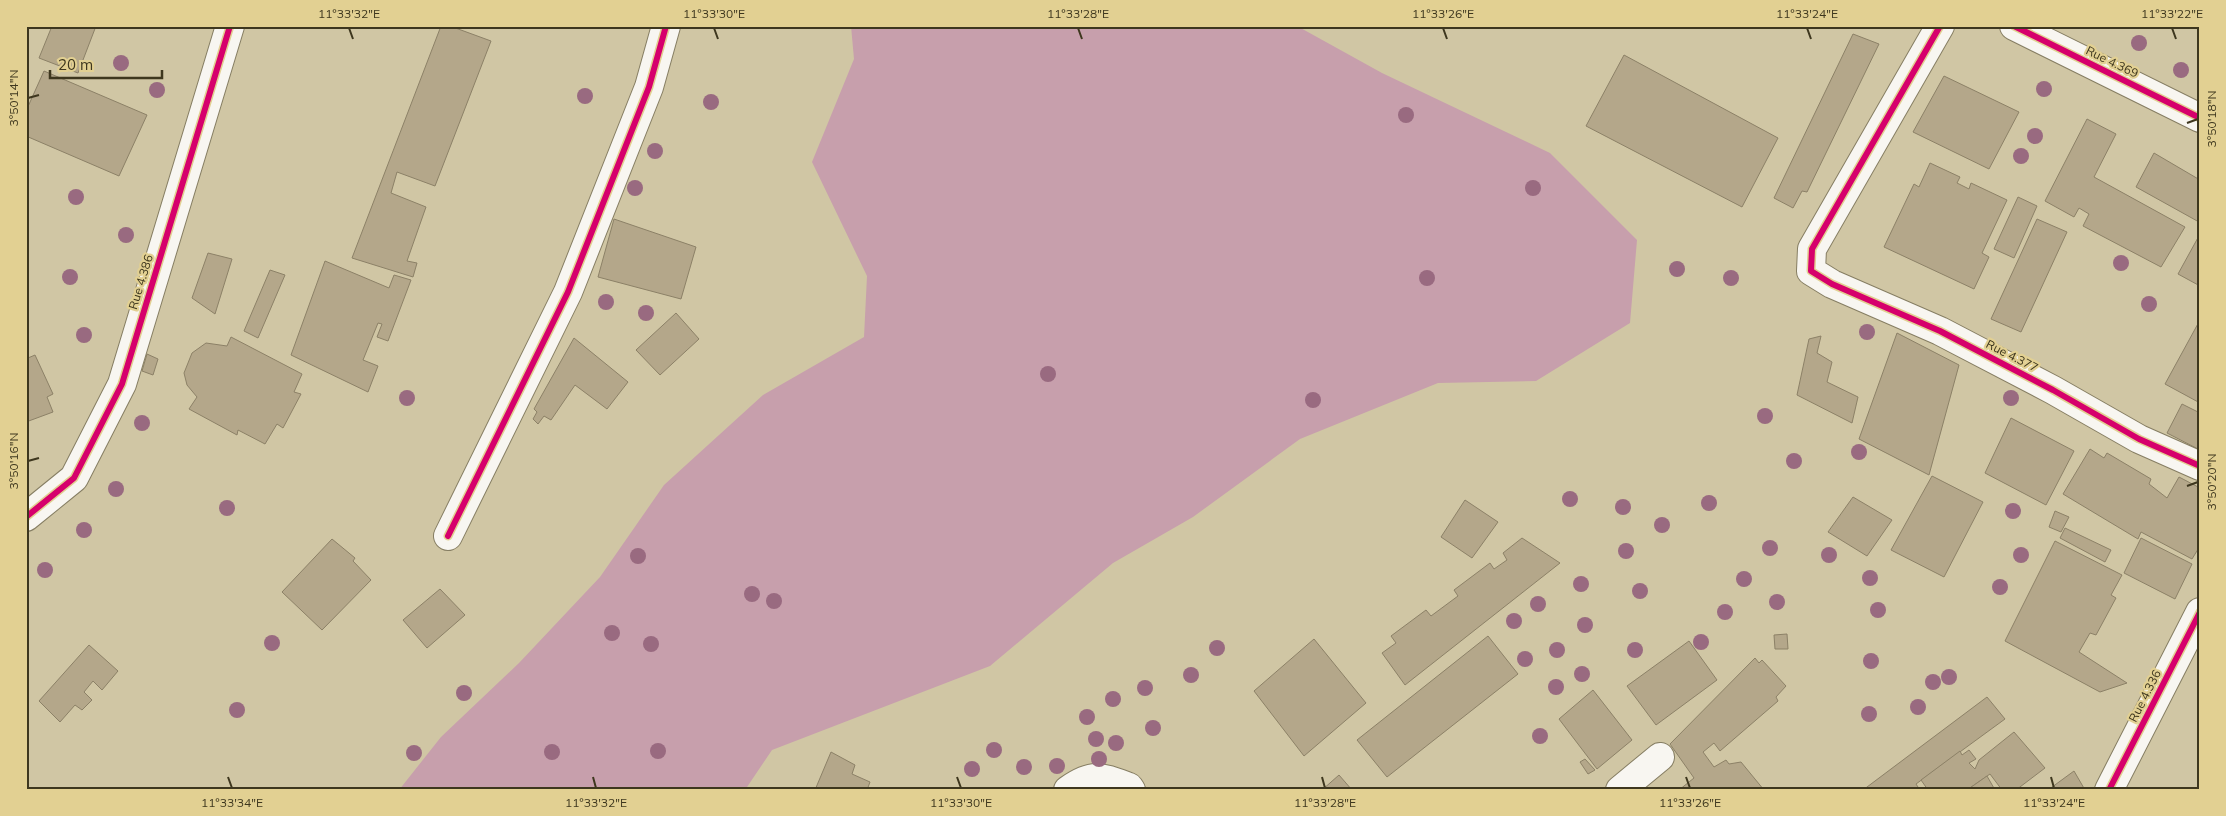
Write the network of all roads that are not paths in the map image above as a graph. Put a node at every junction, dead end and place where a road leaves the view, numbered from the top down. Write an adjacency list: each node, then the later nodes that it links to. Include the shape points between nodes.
1 (230, 26): 7 (street, Rue 4.386, via 122,384 74,478)
2 (666, 26): 8 (street, via 649,87 568,292)
3 (1940, 26): 6 (street, Rue 4.377, via 1812,249 1811,271 1832,284 1940,331 2139,438)
4 (2014, 26): 5 (street, Rue 4.369)
5 (2200, 118)
6 (2200, 466)
7 (26, 517)
8 (448, 536)
9 (2200, 612): 14 (street, Rue 4.336)
10 (1660, 758): 13 (street)
11 (1068, 790): 12 (street, via 1099,776)
12 (1131, 790)
13 (1620, 790)
14 (2109, 790)

